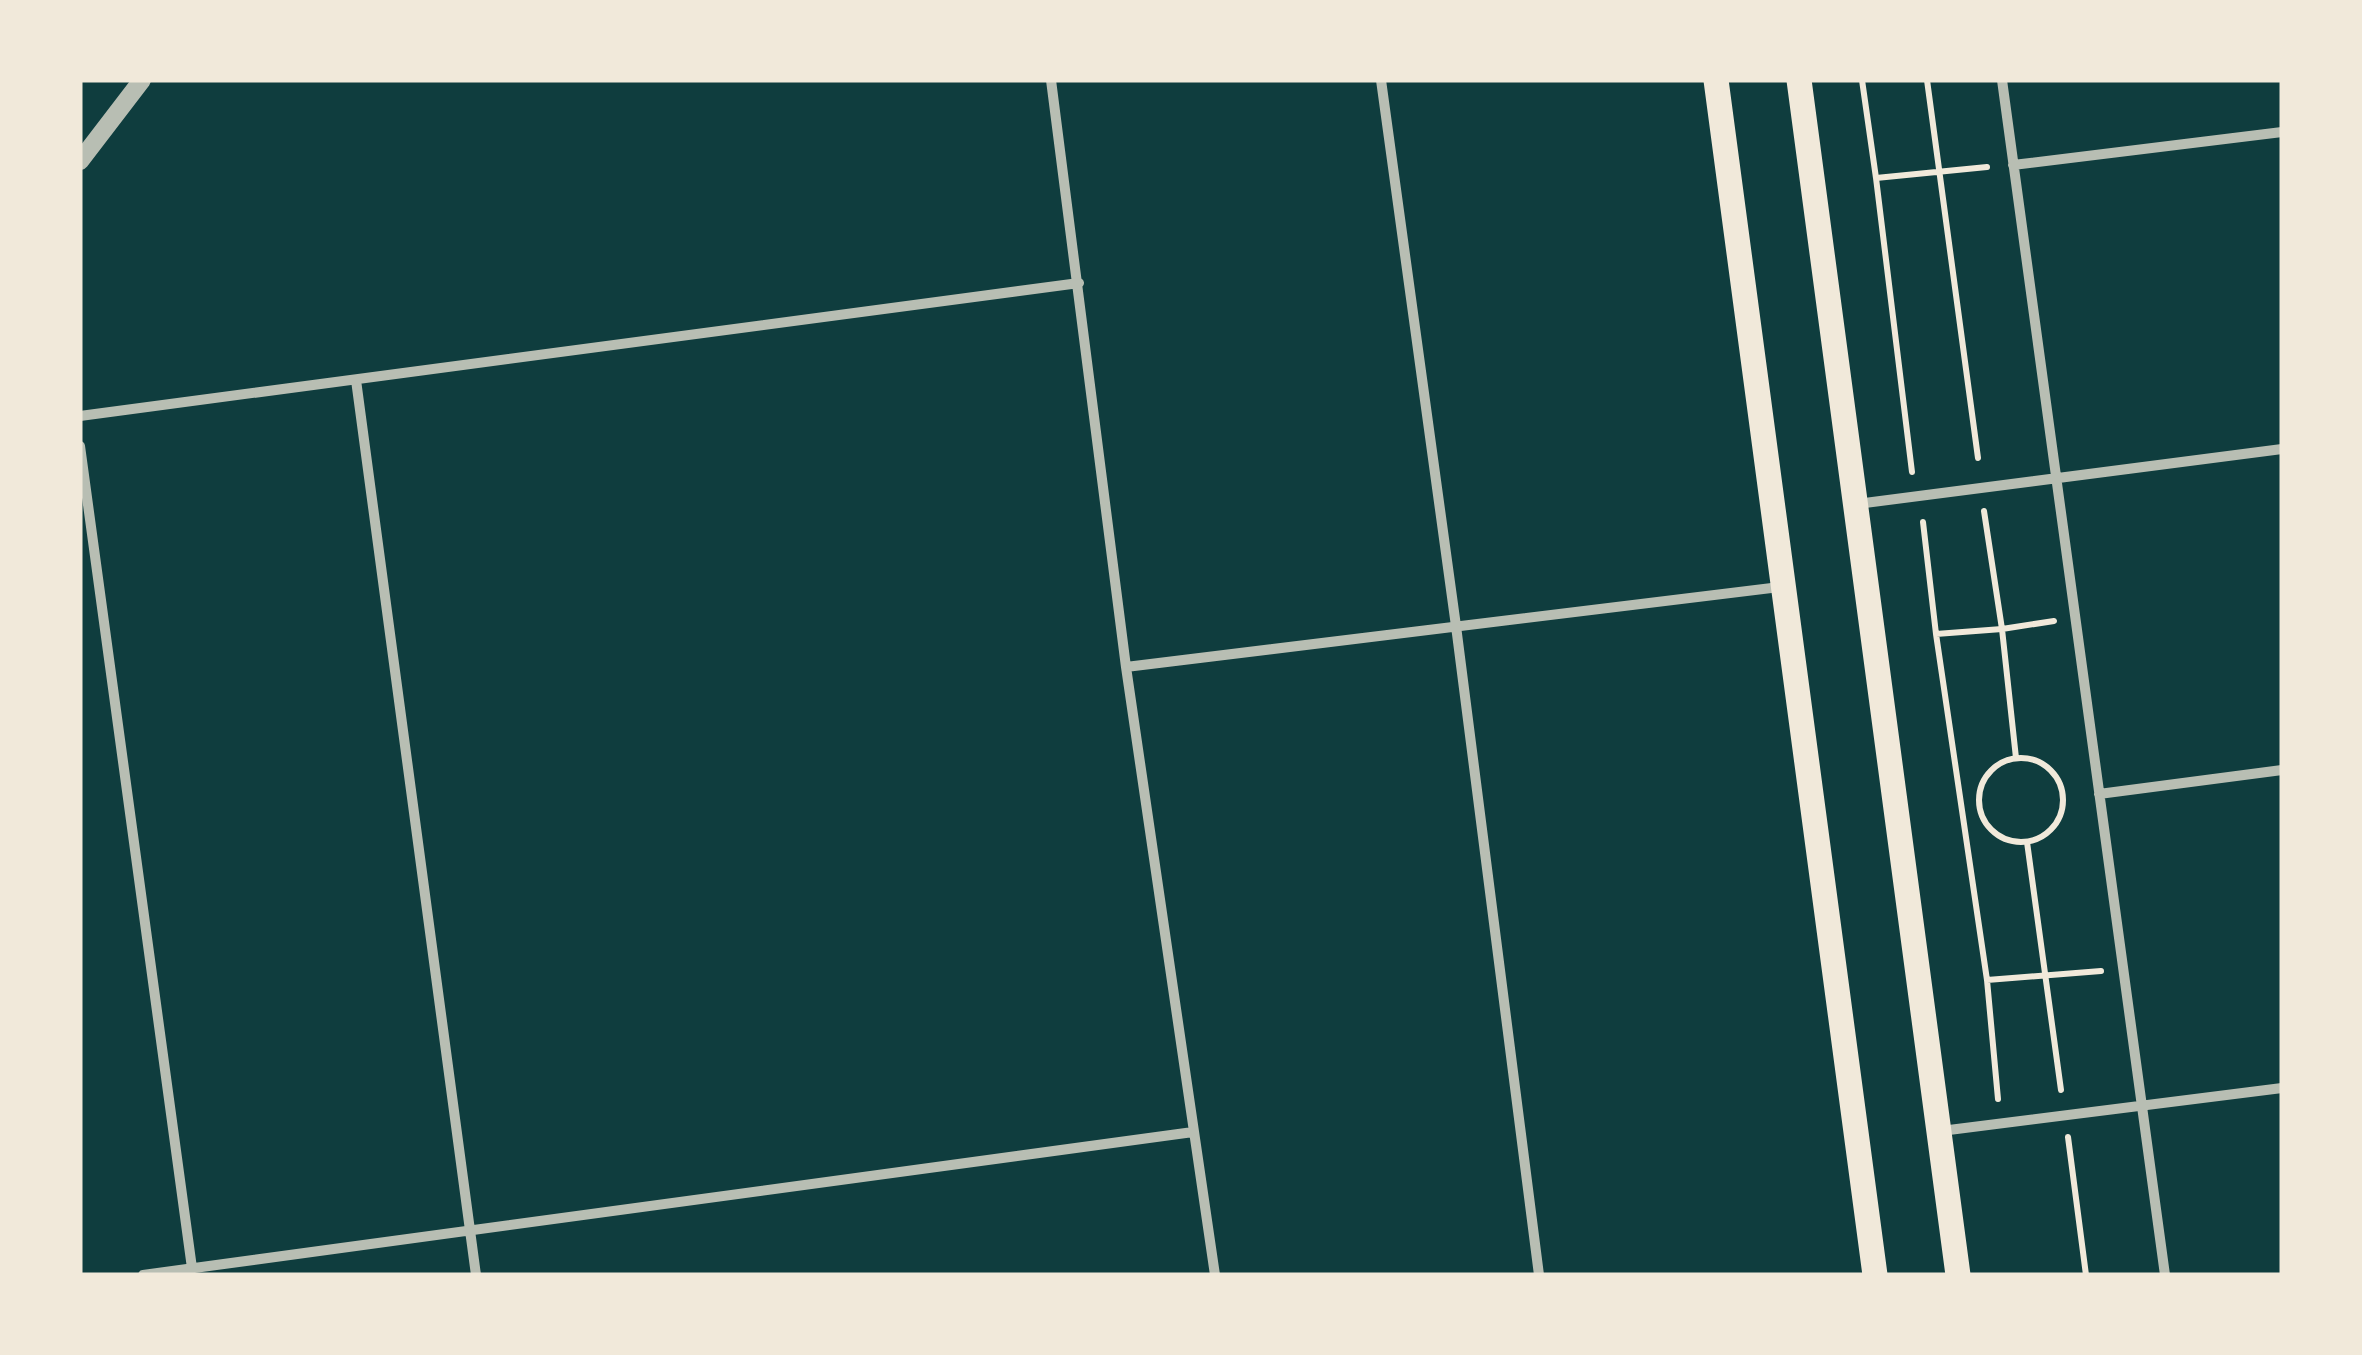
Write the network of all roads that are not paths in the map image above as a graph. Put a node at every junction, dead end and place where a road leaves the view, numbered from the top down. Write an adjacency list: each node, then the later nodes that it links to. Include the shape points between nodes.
1 (142, 80): 8 (street)
2 (1051, 80): 10 (street)
3 (1381, 80): 18 (street)
4 (1716, 80): 17 (main road)
5 (1799, 80): 16 (main road)
6 (2002, 80): 9 (street)
7 (2282, 132): 9 (street)
8 (80, 161)
9 (2013, 165): 15 (street)
10 (1079, 283): 11 (street); 19 (street)
11 (356, 380): 12 (street); 26 (street)
12 (80, 416)
13 (80, 446): 27 (street)
14 (2282, 449): 15 (street)
15 (2056, 478): 16 (street); 21 (street)
16 (1856, 504): 25 (main road)
17 (1783, 586): 18 (street); 32 (main road)
18 (1456, 626): 19 (street); 31 (street)
19 (1126, 667): 24 (street)
20 (2282, 770): 21 (street)
21 (2099, 794): 23 (street)
22 (2282, 1088): 23 (street)
23 (2142, 1106): 25 (street); 34 (street)
24 (1192, 1132): 26 (street); 30 (street)
25 (1939, 1132): 33 (main road)
26 (470, 1230): 27 (street); 29 (street)
27 (192, 1268): 28 (street)
28 (143, 1275)
29 (476, 1275)
30 (1215, 1275)
31 (1538, 1275)
32 (1874, 1275)
33 (1958, 1275)
34 (2165, 1275)

